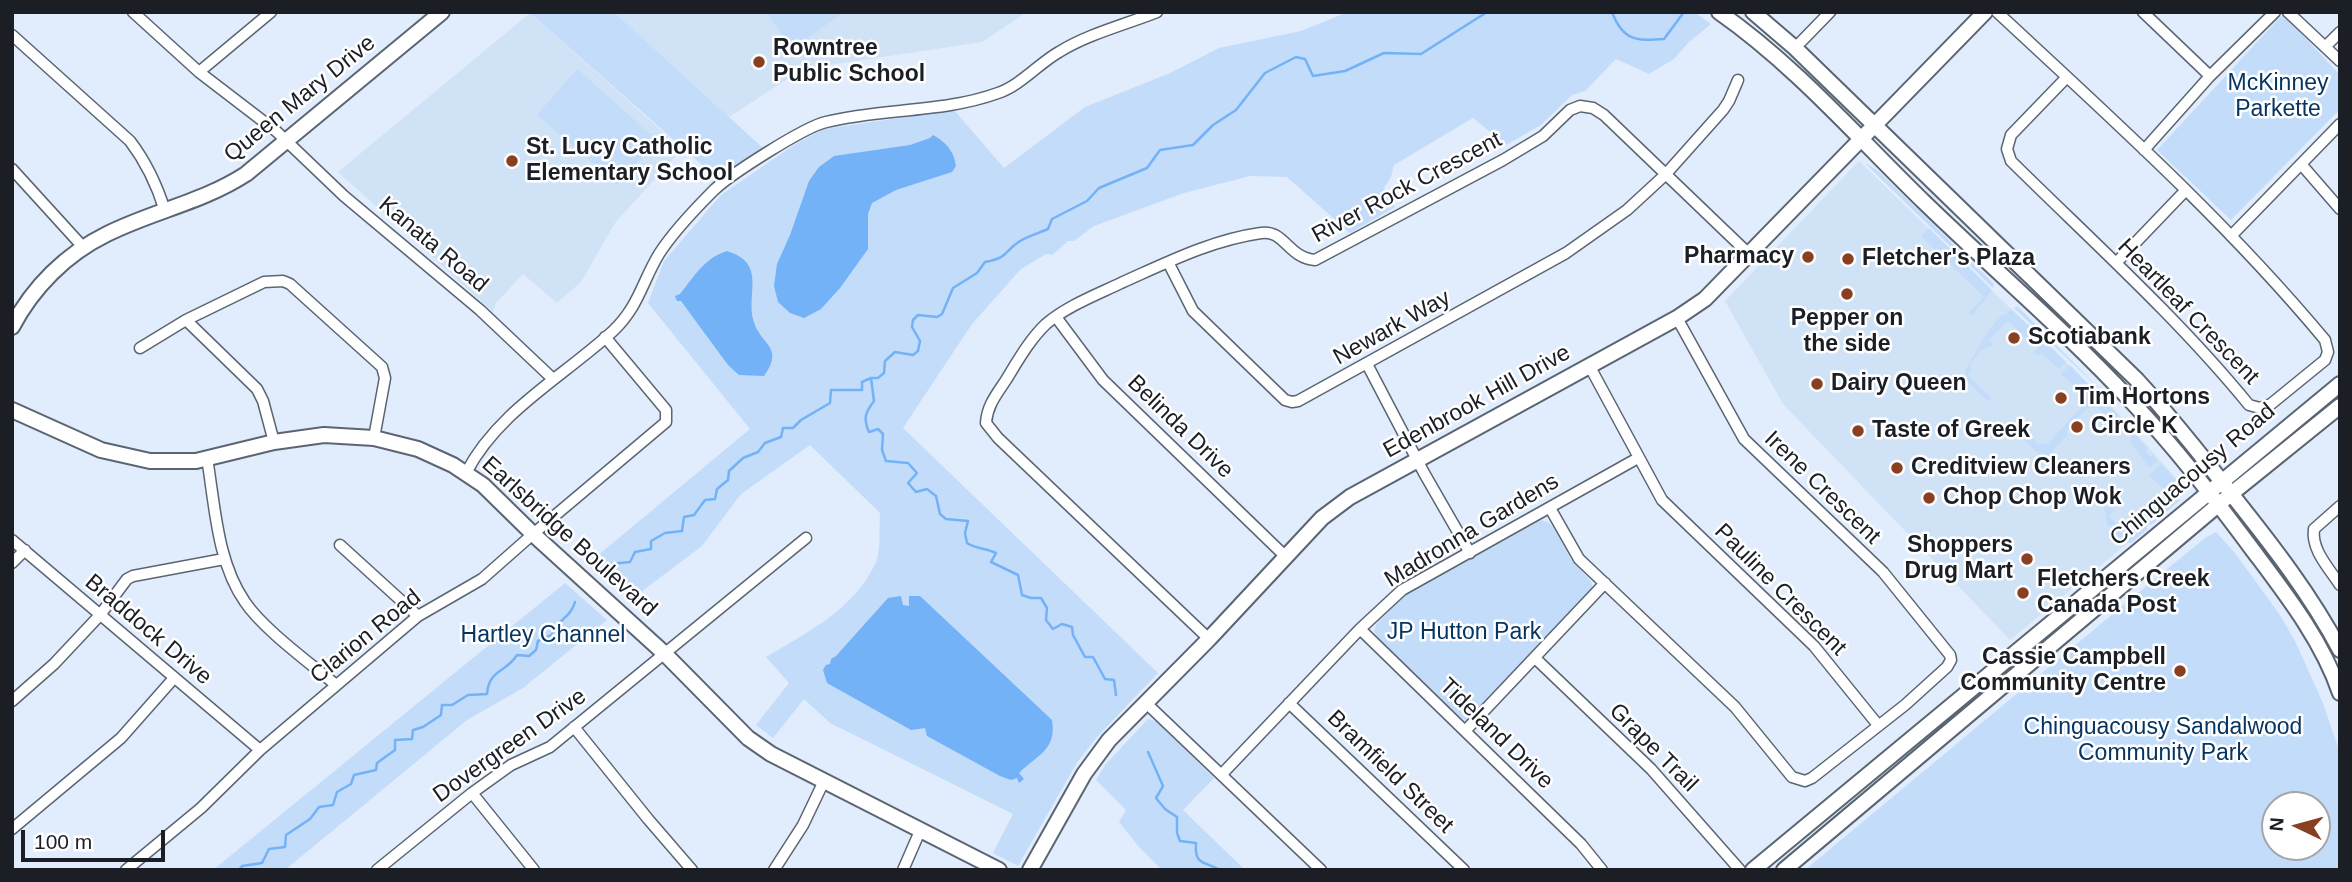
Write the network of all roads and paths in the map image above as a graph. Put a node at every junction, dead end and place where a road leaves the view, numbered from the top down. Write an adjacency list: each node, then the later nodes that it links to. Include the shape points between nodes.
1 (133, 12): 18 (street, Kanata Road)
2 (271, 12): 18 (street)
3 (442, 12): 25 (main road, Queen Mary Drive)
4 (1157, 12): 42 (street, via 1072,44 1000,92 975,100 824,122 799,134 715,189 672,236 658,255 639,299)
5 (1753, 12): 16 (main road)
6 (1830, 12): 16 (street)
7 (1985, 12): 23 (main road, Edenbrook Hill Drive)
8 (1997, 12): 20 (street, Heartleaf Crescent)
9 (2143, 12): 19 (street)
10 (2275, 12): 19 (street)
11 (2288, 12): 15 (street)
12 (1721, 13): 24 (main road, via 1778,58)
13 (2340, 32): 15 (street)
14 (12, 35): 32 (street, via 130,141 143,157)
15 (2325, 47): 17 (street)
16 (1795, 48): 23 (main road)
17 (2340, 61)
18 (199, 72): 25 (street, Kanata Road)
19 (2210, 76): 26 (street)
20 (2067, 77): 26 (street, Heartleaf Crescent); 37 (street, Heartleaf Crescent, via 2011,135 2008,155)
21 (1738, 80): 29 (street, Newark Way, via 1729,101)
22 (2340, 124): 27 (street)
23 (1874, 127): 24 (main road, Edenbrook Hill Drive); 56 (main road, via 2137,380)
24 (1863, 139): 35 (main road, Edenbrook Hill Drive); 57 (main road, via 2119,387)
25 (287, 142): 32 (main road, Queen Mary Drive, via 224,188); 46 (street, Kanata Road)
26 (2144, 150): 30 (street, Heartleaf Crescent)
27 (2301, 164): 31 (street); 33 (street)
28 (12, 169): 34 (street)
29 (1665, 176): 35 (street, River Rock Crescent); 36 (street, River Rock Crescent, via 1604,115 1580,106 1503,160 1315,260 1300,257 1277,236 1262,232); 44 (street, Newark Way, via 1627,210 1566,253)
30 (2185, 191): 33 (street, Heartleaf Crescent); 37 (street)
31 (2340, 209)
32 (165, 211): 34 (main road, Queen Mary Drive)
33 (2231, 236): 37 (street, Heartleaf Crescent, via 2315,327 2328,352 2325,360 2272,404 2260,408 2249,405 2207,353)
34 (83, 247): 41 (main road, Queen Mary Drive, via 44,280)
35 (1750, 255): 39 (main road, Edenbrook Hill Drive, via 1713,293)
36 (1168, 262): 38 (street, River Rock Crescent); 44 (street, Newark Way, via 1193,311 1285,400 1298,401)
37 (2116, 263)
38 (1056, 317): 68 (street, Belinda Drive, via 1103,380); 76 (street, River Rock Crescent, via 1020,357 987,409 986,423)
39 (1677, 318): 45 (main road, Edenbrook Hill Drive); 86 (street, Irene Crescent, via 1744,439 1883,572 1950,655 1947,667)
40 (186, 320): 43 (street); 50 (street, via 264,282 290,284 382,367 385,378); 51 (street, via 257,389)
41 (12, 327)
42 (605, 337): 46 (street); 62 (street, Clarion Road, via 666,410 666,422)
43 (140, 348)
44 (1367, 364): 54 (street)
45 (1590, 366): 53 (street, Pauline Crescent); 54 (main road, Edenbrook Hill Drive)
46 (553, 379): 55 (street, via 496,430)
47 (2340, 384): 56 (main road, Chinguacousy Road)
48 (2340, 407): 58 (main road, Chinguacousy Road)
49 (12, 410): 52 (main road, Earlsbridge Boulevard, via 120,456 175,463)
50 (374, 438): 51 (main road, Earlsbridge Boulevard, via 324,435); 55 (main road, Earlsbridge Boulevard, via 418,449)
51 (274, 442): 52 (main road, Earlsbridge Boulevard)
52 (208, 458): 69 (street)
53 (1638, 458): 61 (street, Madronna Gardens); 86 (street, Pauline Crescent, via 1662,500 1814,646)
54 (1417, 460): 67 (street); 68 (main road, Edenbrook Hill Drive, via 1350,497 1322,518)
55 (466, 473): 62 (main road, Earlsbridge Boulevard)
56 (2222, 481): 57 (main road, Chinguacousy Road); 58 (main road)
57 (2208, 492): 59 (main road); 107 (main road, Chinguacousy Road)
58 (2231, 494): 59 (main road, Chinguacousy Road); 77 (main road, via 2323,619)
59 (2219, 505): 82 (main road, via 2306,626); 108 (main road, Chinguacousy Road)
60 (2340, 506): 72 (street, via 2314,529 2313,536)
61 (1550, 508): 67 (street, Madronna Gardens); 71 (street, via 1579,559)
62 (533, 534): 74 (street, Clarion Road, via 482,579); 78 (main road, Earlsbridge Boulevard)
63 (806, 538): 78 (street, Dovergreen Drive)
64 (12, 540): 66 (street, Braddock Drive)
65 (341, 545): 74 (street)
66 (24, 550): 70 (street); 73 (street, Braddock Drive)
67 (1470, 553): 75 (street, Madronna Gardens, via 1402,590)
68 (1286, 557): 76 (main road, Edenbrook Hill Drive)
69 (224, 559): 73 (street, via 133,576 121,583); 81 (street, via 237,589 257,617)
70 (12, 563)
71 (1605, 583): 79 (street); 86 (street, via 1735,707 1792,777 1812,778)
72 (2340, 585)
73 (100, 615): 80 (street, Braddock Drive); 83 (street)
74 (418, 616): 81 (street, Clarion Road)
75 (1360, 629): 85 (street, Madronna Gardens); 88 (street, Tideland Drive)
76 (1209, 639): 84 (main road, Edenbrook Hill Drive)
77 (2340, 650)
78 (665, 654): 87 (street, Dovergreen Drive); 91 (main road, Earlsbridge Boulevard, via 748,738)
79 (1535, 658): 88 (street); 106 (street, Grape Trail, via 1651,769)
80 (174, 678): 89 (street, Braddock Drive); 93 (street, via 121,738)
81 (335, 685): 89 (street, Clarion Road)
82 (2340, 693)
83 (12, 701)
84 (1146, 703): 90 (street); 102 (main road, Edenbrook Hill Drive, via 1109,740 1084,774)
85 (1289, 703): 90 (street, Madronna Gardens); 104 (street, Bramfield Street)
86 (1878, 725)
87 (574, 727): 92 (street, Dovergreen Drive, via 550,747 511,765); 98 (street)
88 (1465, 731): 105 (street, Tideland Drive)
89 (260, 750): 96 (street, Clarion Road, via 201,808)
90 (1222, 774): 103 (street)
91 (824, 781): 94 (main road, Earlsbridge Boulevard); 99 (street)
92 (472, 793): 95 (street, Dovergreen Drive); 97 (street)
93 (12, 829)
94 (920, 831): 100 (street); 101 (main road, Earlsbridge Boulevard)
95 (378, 869)
96 (126, 870)
97 (534, 870)
98 (692, 870)
99 (774, 870)
100 (903, 870)
101 (999, 870)
102 (1030, 870)
103 (1321, 870)
104 (1464, 870)
105 (1602, 870)
106 (1740, 870)
107 (1753, 870)
108 (1784, 870)

